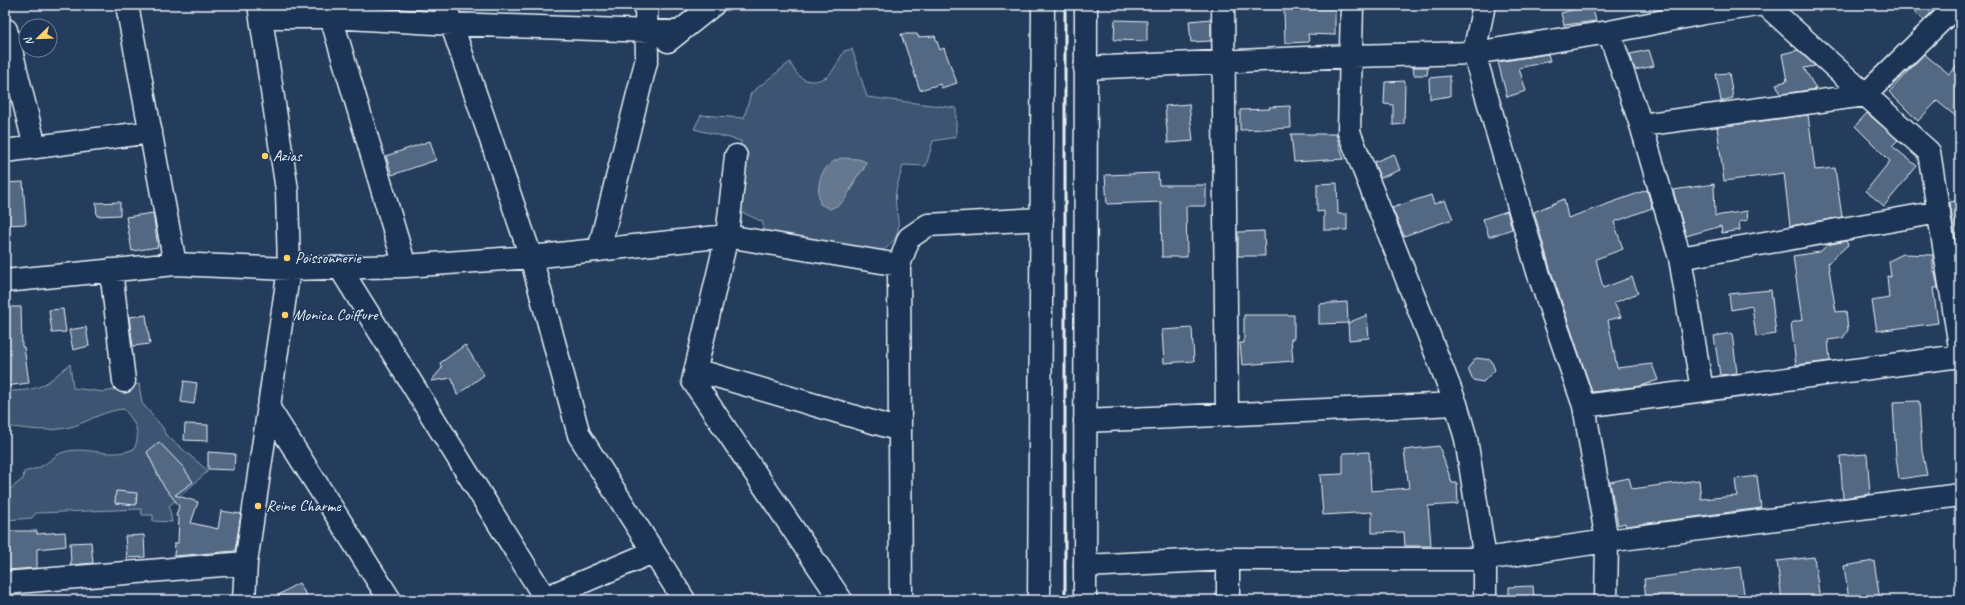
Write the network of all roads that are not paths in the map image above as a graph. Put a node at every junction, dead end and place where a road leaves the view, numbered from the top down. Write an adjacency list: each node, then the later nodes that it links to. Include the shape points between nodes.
1 (127, 5): 26 (street)
2 (646, 5): 16 (street)
3 (713, 5): 17 (street)
4 (1043, 5): 31 (street)
5 (1086, 5): 23 (street)
6 (1223, 5): 22 (street)
7 (1352, 5): 20 (street)
8 (1484, 5): 19 (street)
9 (1758, 5): 18 (street)
10 (1766, 5): 24 (street)
11 (1957, 5): 24 (street)
12 (260, 11): 14 (street); 40 (street, via 286,190)
13 (448, 14): 14 (street); 16 (street); 34 (street)
14 (331, 17): 38 (street)
15 (6, 30): 27 (street)
16 (646, 31): 17 (street); 21 (street)
17 (679, 32): 21 (street)
18 (1609, 32): 19 (street); 25 (street)
19 (1474, 53): 20 (street); 49 (street, via 1538,272)
20 (1351, 56): 22 (street); 48 (street, via 1349,132)
21 (647, 58): 33 (street)
22 (1223, 62): 23 (street); 51 (street)
23 (1085, 68): 52 (street)
24 (1865, 95): 25 (street); 30 (street, via 1929,152)
25 (1641, 125): 35 (street)
26 (151, 132): 27 (street); 36 (street)
27 (35, 147): 28 (street)
28 (5, 151)
29 (736, 156): 32 (street)
30 (1939, 212): 35 (street); 43 (street)
31 (1042, 219): 37 (street, via 928,225 909,238); 68 (street)
32 (727, 236): 33 (street); 37 (street); 45 (street)
33 (600, 250): 34 (street)
34 (531, 257): 38 (street); 56 (street, via 579,436)
35 (1680, 258): 47 (street)
36 (175, 264): 40 (street); 41 (street)
37 (899, 265): 53 (street)
38 (405, 266): 39 (street)
39 (340, 268): 40 (street); 62 (street)
40 (289, 269): 50 (street)
41 (111, 270): 42 (street); 46 (street)
42 (5, 281)
43 (1960, 347)
44 (1960, 356): 47 (street)
45 (696, 370): 53 (street); 66 (street, via 693,381)
46 (124, 381)
47 (1702, 390): 49 (street)
48 (1456, 404): 51 (street); 58 (street, via 1466,439)
49 (1584, 406): 55 (street)
50 (268, 408): 59 (street); 64 (street)
51 (1228, 414): 52 (street)
52 (1085, 421): 60 (street)
53 (900, 430): 67 (street)
54 (1960, 495): 55 (street)
55 (1606, 541): 58 (street); 72 (street)
56 (653, 552): 62 (street); 65 (street)
57 (1228, 559): 58 (street); 60 (street); 70 (street)
58 (1485, 559): 71 (street)
59 (246, 563): 61 (street); 63 (street)
60 (1085, 566): 69 (street)
61 (5, 583)
62 (542, 599)
63 (244, 600)
64 (390, 600)
65 (684, 600)
66 (841, 600)
67 (901, 600)
68 (1039, 600)
69 (1084, 600)
70 (1228, 600)
71 (1485, 600)
72 (1606, 600)

